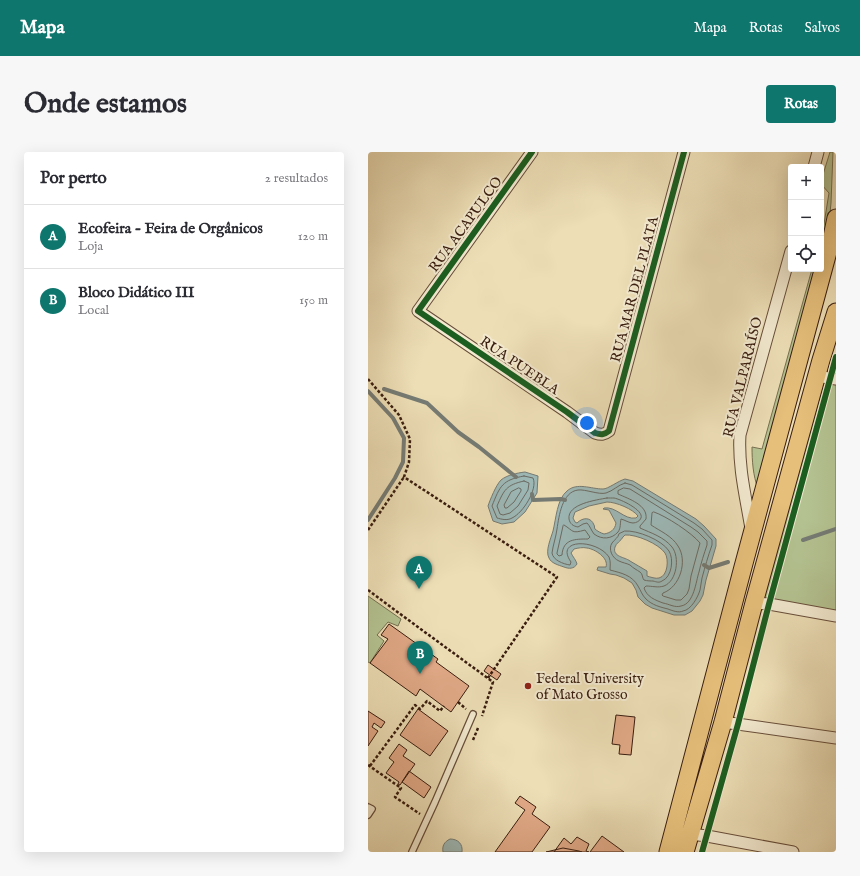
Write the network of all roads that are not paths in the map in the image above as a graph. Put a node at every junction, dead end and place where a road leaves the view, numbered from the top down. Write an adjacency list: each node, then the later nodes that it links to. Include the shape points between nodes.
1 (532, 152): 7 (street, RUA ACAPULCO)
2 (684, 152): 11 (street, RUA MAR DEL PLATA)
3 (818, 152): 4 (street)
4 (815, 164)
5 (836, 218): 12 (main road)
6 (788, 262): 12 (street, RUA VALPARAÍSO, via 740,435 741,470)
7 (418, 311): 11 (street, RUA PUEBLA, via 595,433 600,435)
8 (836, 312): 9 (main road)
9 (816, 376): 10 (street); 13 (main road)
10 (836, 379)
11 (608, 431)
12 (752, 535): 22 (main road)
13 (754, 603): 14 (street); 16 (main road)
14 (836, 616)
15 (473, 714): 21 (lane)
16 (723, 722): 17 (street); 20 (main road)
17 (836, 738)
18 (368, 807): 19 (lane, via 372,809)
19 (368, 815)
20 (690, 834): 23 (main road); 24 (street)
21 (412, 852)
22 (668, 852)
23 (685, 852)
24 (793, 852)

